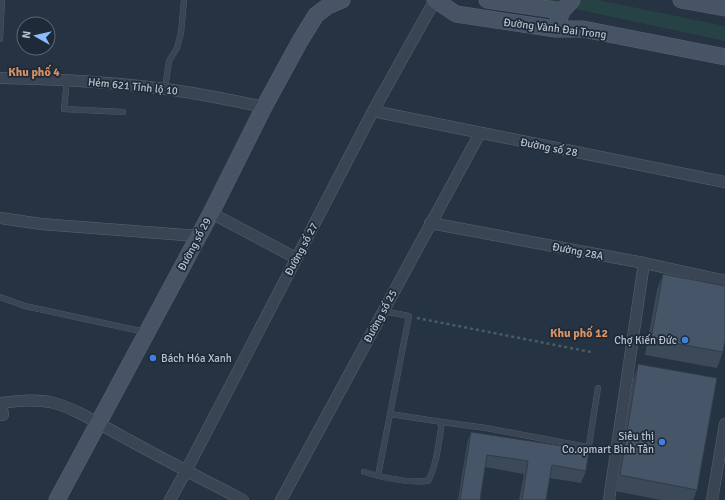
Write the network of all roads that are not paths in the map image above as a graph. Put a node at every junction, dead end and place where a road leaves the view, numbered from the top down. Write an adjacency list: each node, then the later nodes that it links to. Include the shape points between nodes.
1 (2, 0): 10 (lane)
2 (184, 0): 14 (lane, via 181,33 177,48 169,61)
3 (342, 0): 15 (street, Đường số 29, via 322,11 314,19)
4 (435, 0): 9 (street, Đường Vành Đai Trong, via 456,14); 16 (street, Đường số 27)
5 (487, 0): 7 (street, Đường Vành Đai Trong)
6 (682, 0): 8 (street)
7 (567, 6): 9 (street)
8 (725, 8)
9 (556, 29): 11 (street, Đường Vành Đai Trong, via 583,29)
10 (0, 39)
11 (725, 57)
12 (0, 78): 13 (street, Hẻm 621 Tỉnh lộ 10)
13 (67, 80): 14 (street, Hẻm 621 Tỉnh lộ 10); 17 (lane, via 64,109)
14 (165, 89): 15 (street, Hẻm 621 Tỉnh lộ 10)
15 (264, 107): 20 (street, Đường số 29)
16 (373, 111): 18 (street, Đường số 28); 24 (street, Đường số 27)
17 (123, 112)
18 (480, 133): 19 (street, Đường số 28); 22 (street, Đường số 25)
19 (725, 182)
20 (211, 213): 23 (street, Đường số 29); 24 (street)
21 (0, 218): 23 (street, via 41,224)
22 (430, 224): 25 (street, Đường 28A); 28 (street, Đường số 25)
23 (198, 236): 29 (street, Đường số 29)
24 (296, 258): 36 (street, Đường số 27)
25 (644, 263): 26 (street, Đường 28A); 43 (street)
26 (725, 281)
27 (0, 297): 29 (lane, via 25,306)
28 (383, 311): 31 (lane, via 409,316); 42 (street, Đường số 25)
29 (147, 332): 34 (street, Đường số 29)
30 (598, 388): 33 (lane, via 587,448)
31 (390, 414): 33 (lane); 38 (lane)
32 (0, 415): 34 (street, via 3,415 1,403 26,400 50,402)
33 (442, 422): 38 (lane, via 428,481)
34 (98, 424): 36 (street); 39 (street, Đường số 29)
35 (725, 424): 44 (street)
36 (186, 471): 40 (street, Đường số 27); 41 (street)
37 (364, 472): 38 (lane)
38 (378, 476)
39 (57, 500)
40 (170, 500)
41 (243, 500)
42 (281, 500)
43 (610, 500)
44 (712, 500)

